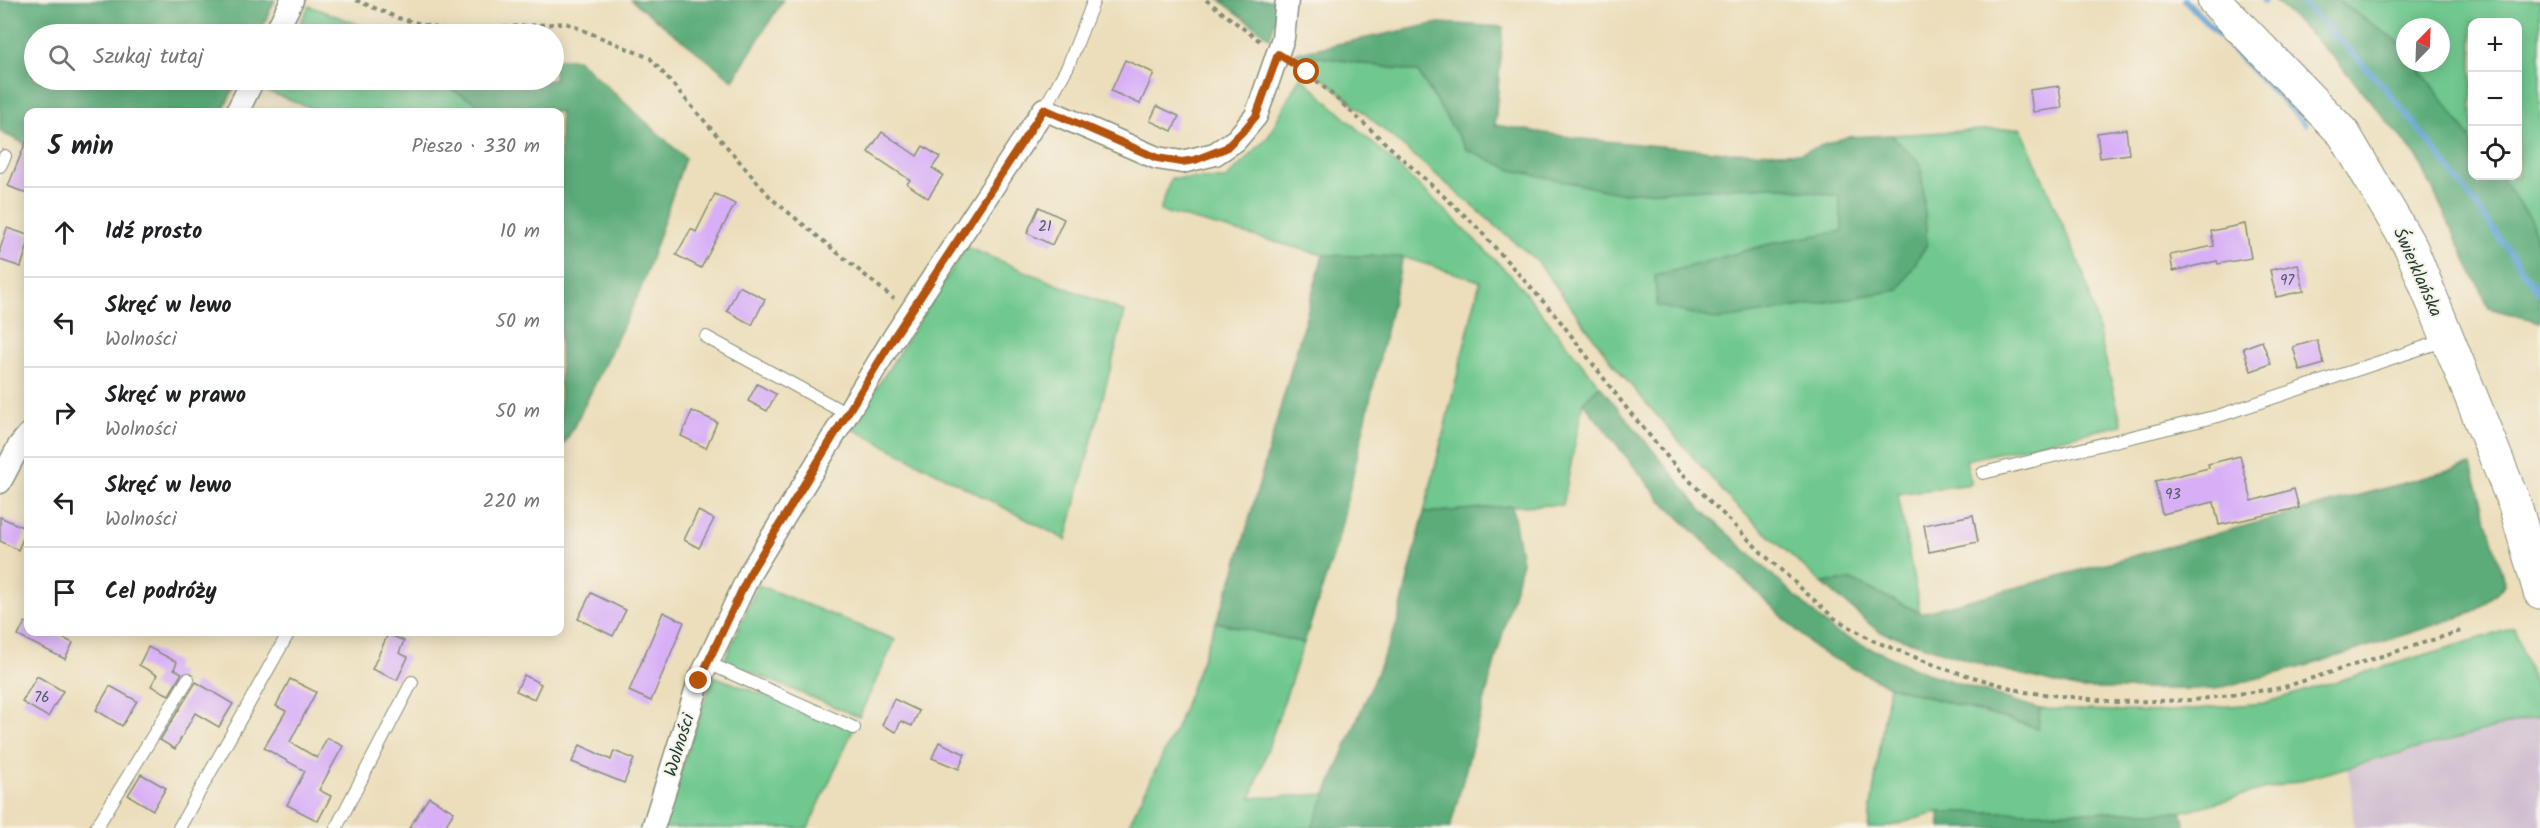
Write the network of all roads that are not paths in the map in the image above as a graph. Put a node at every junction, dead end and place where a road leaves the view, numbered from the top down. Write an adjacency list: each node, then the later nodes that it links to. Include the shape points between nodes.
1 (292, 0): 5 (street)
2 (1094, 0): 8 (lane, via 1068,66)
3 (1287, 0): 8 (street, via 1278,54 1256,116 1226,148 1182,162 1157,158)
4 (2214, 0): 10 (main road, Świerklańska, via 2344,134 2411,248)
5 (280, 24)
6 (249, 90): 7 (street)
7 (239, 108)
8 (1044, 109): 11 (street, Wolności)
9 (706, 337): 11 (lane)
10 (2448, 339): 13 (lane, via 2218,416); 15 (main road, Świerklańska, via 2515,505)
11 (847, 414): 17 (street, Wolności, via 750,573)
12 (24, 440): 14 (street)
13 (1983, 474)
14 (0, 482)
15 (2540, 592)
16 (287, 636): 22 (lane)
17 (708, 663): 20 (lane); 24 (street, Wolności)
18 (188, 679): 21 (lane)
19 (412, 682): 23 (lane)
20 (854, 728)
21 (96, 828)
22 (179, 828)
23 (336, 828)
24 (653, 828)

